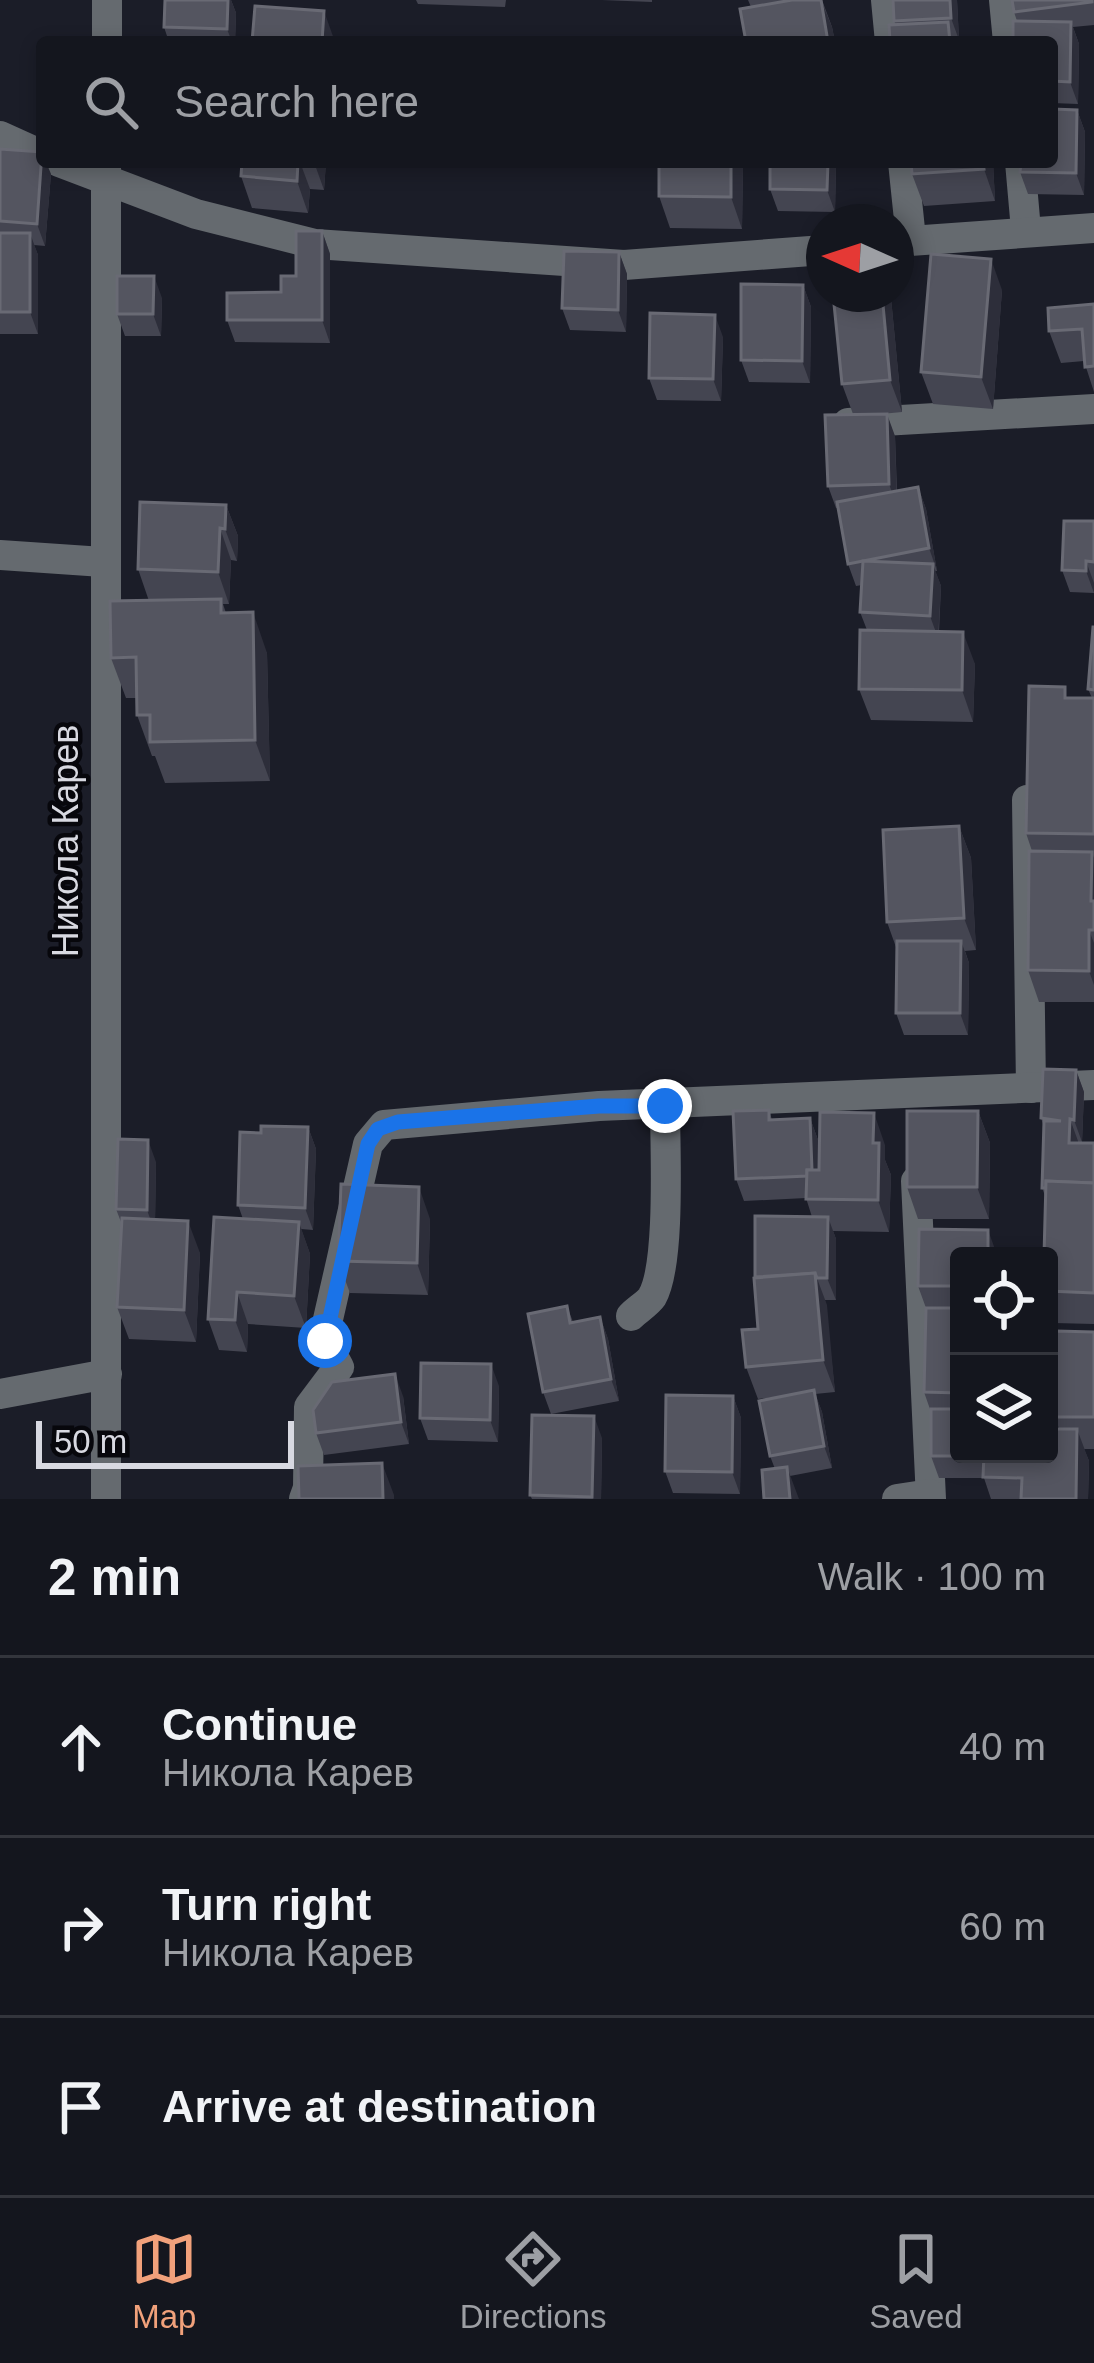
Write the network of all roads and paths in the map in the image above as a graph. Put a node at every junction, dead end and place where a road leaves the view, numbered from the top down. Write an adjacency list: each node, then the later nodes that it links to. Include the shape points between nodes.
1 (107, 0): 4 (street)
2 (886, 0): 5 (street)
3 (1004, 0): 6 (street)
4 (107, 36)
5 (889, 36)
6 (1007, 36)
7 (0, 136): 8 (street)
8 (36, 151)
9 (903, 168): 12 (street)
10 (1021, 168): 14 (street)
11 (106, 172): 16 (street, via 196,214 315,244 625,266); 20 (street, Никола Карев)
12 (904, 204)
13 (1094, 228): 14 (street)
14 (1026, 230): 15 (street)
15 (914, 239)
16 (806, 251)
17 (1094, 410): 18 (street)
18 (845, 424)
19 (0, 555): 20 (street)
20 (103, 562): 27 (street, Никола Карев)
21 (1027, 795): 23 (street)
22 (1094, 1085): 23 (street)
23 (1031, 1088): 25 (street)
24 (665, 1106): 25 (street); 26 (street, via 658,1273 652,1297); 31 (street, via 398,1122 373,1134 326,1328 339,1367 309,1407)
25 (914, 1119): 29 (street)
26 (631, 1316)
27 (107, 1374): 28 (street); 30 (street, Никола Карев)
28 (0, 1394)
29 (930, 1496): 32 (street)
30 (106, 1499)
31 (304, 1499)
32 (897, 1499)

